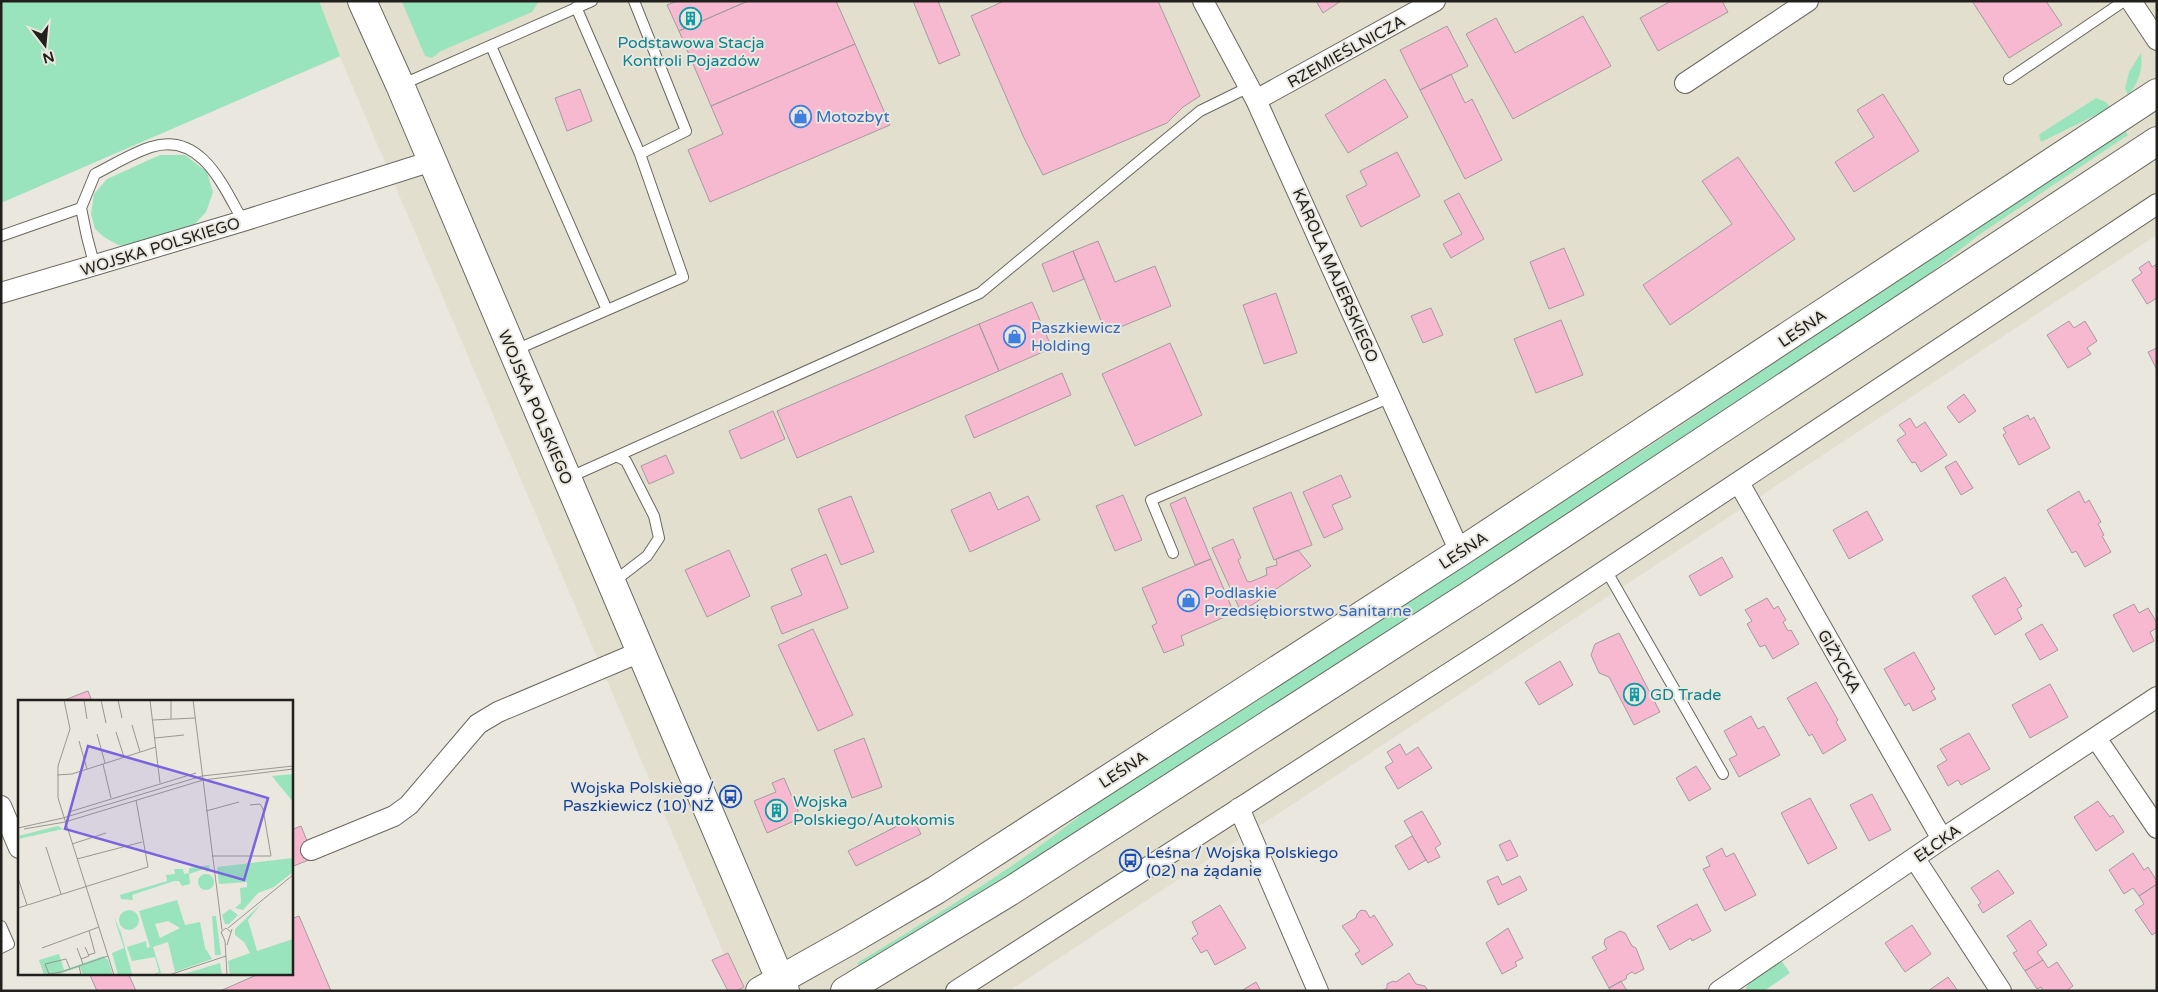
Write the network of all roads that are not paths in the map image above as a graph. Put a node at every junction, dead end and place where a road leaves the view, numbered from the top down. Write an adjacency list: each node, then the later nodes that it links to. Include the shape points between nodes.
1 (362, 1): 14 (main road, WOJSKA POLSKIEGO)
2 (592, 1): 9 (lane)
3 (634, 1): 18 (lane, via 686,131)
4 (1204, 1): 16 (street, KAROLA MAJERSKIEGO)
5 (1435, 1): 16 (street, RZEMIEŚLNICZA)
6 (1808, 1): 13 (street)
7 (2124, 1): 12 (lane)
8 (2131, 1): 10 (street)
9 (576, 7): 11 (lane); 18 (lane)
10 (2157, 40)
11 (491, 46): 14 (lane); 26 (lane)
12 (2009, 79)
13 (1685, 83)
14 (400, 85): 19 (main road, WOJSKA POLSKIEGO)
15 (2157, 93): 32 (main road, LEŚNA)
16 (1253, 94): 28 (street, KAROLA MAJERSKIEGO); 29 (lane, via 1200,111 980,293)
17 (2157, 141): 52 (main road, via 1474,593 1012,890)
18 (640, 154): 26 (lane, via 683,277)
19 (432, 161): 22 (street, WOJSKA POLSKIEGO); 27 (main road, WOJSKA POLSKIEGO)
20 (2157, 204): 31 (street)
21 (81, 208): 22 (lane, via 95,174 151,147 179,144 204,158); 23 (lane); 24 (lane)
22 (243, 221): 24 (street, WOJSKA POLSKIEGO)
23 (1, 236)
24 (95, 267): 25 (street, WOJSKA POLSKIEGO)
25 (1, 294)
26 (607, 310): 27 (lane)
27 (512, 352): 30 (main road, WOJSKA POLSKIEGO)
28 (1391, 397): 32 (street, KAROLA MAJERSKIEGO); 33 (lane, via 1151,500)
29 (618, 457): 30 (lane); 35 (lane, via 626,461 650,508 659,538 647,556)
30 (567, 479): 35 (main road, WOJSKA POLSKIEGO)
31 (1739, 483): 34 (street); 43 (street, GIŻYCKA)
32 (1460, 552): 49 (main road, LEŚNA, via 936,890)
33 (1173, 553)
34 (1606, 570): 39 (lane); 41 (street)
35 (611, 584): 36 (main road, WOJSKA POLSKIEGO)
36 (640, 652): 45 (street, via 498,712 478,724 409,805 394,816); 49 (main road, WOJSKA POLSKIEGO)
37 (2157, 698): 38 (street, EŁCKA)
38 (2096, 738): 42 (street); 43 (street, EŁCKA)
39 (1723, 774)
40 (1, 806): 44 (street)
41 (1239, 808): 50 (street); 53 (street)
42 (2157, 828)
43 (1942, 839): 46 (street, EŁCKA)
44 (18, 846)
45 (311, 850)
46 (1914, 859): 51 (street, EŁCKA); 54 (street)
47 (1, 926): 48 (lane, via 9,944)
48 (1, 948)
49 (775, 987)
50 (969, 987)
51 (1727, 989)
52 (845, 991)
53 (1318, 991)
54 (2001, 991)

